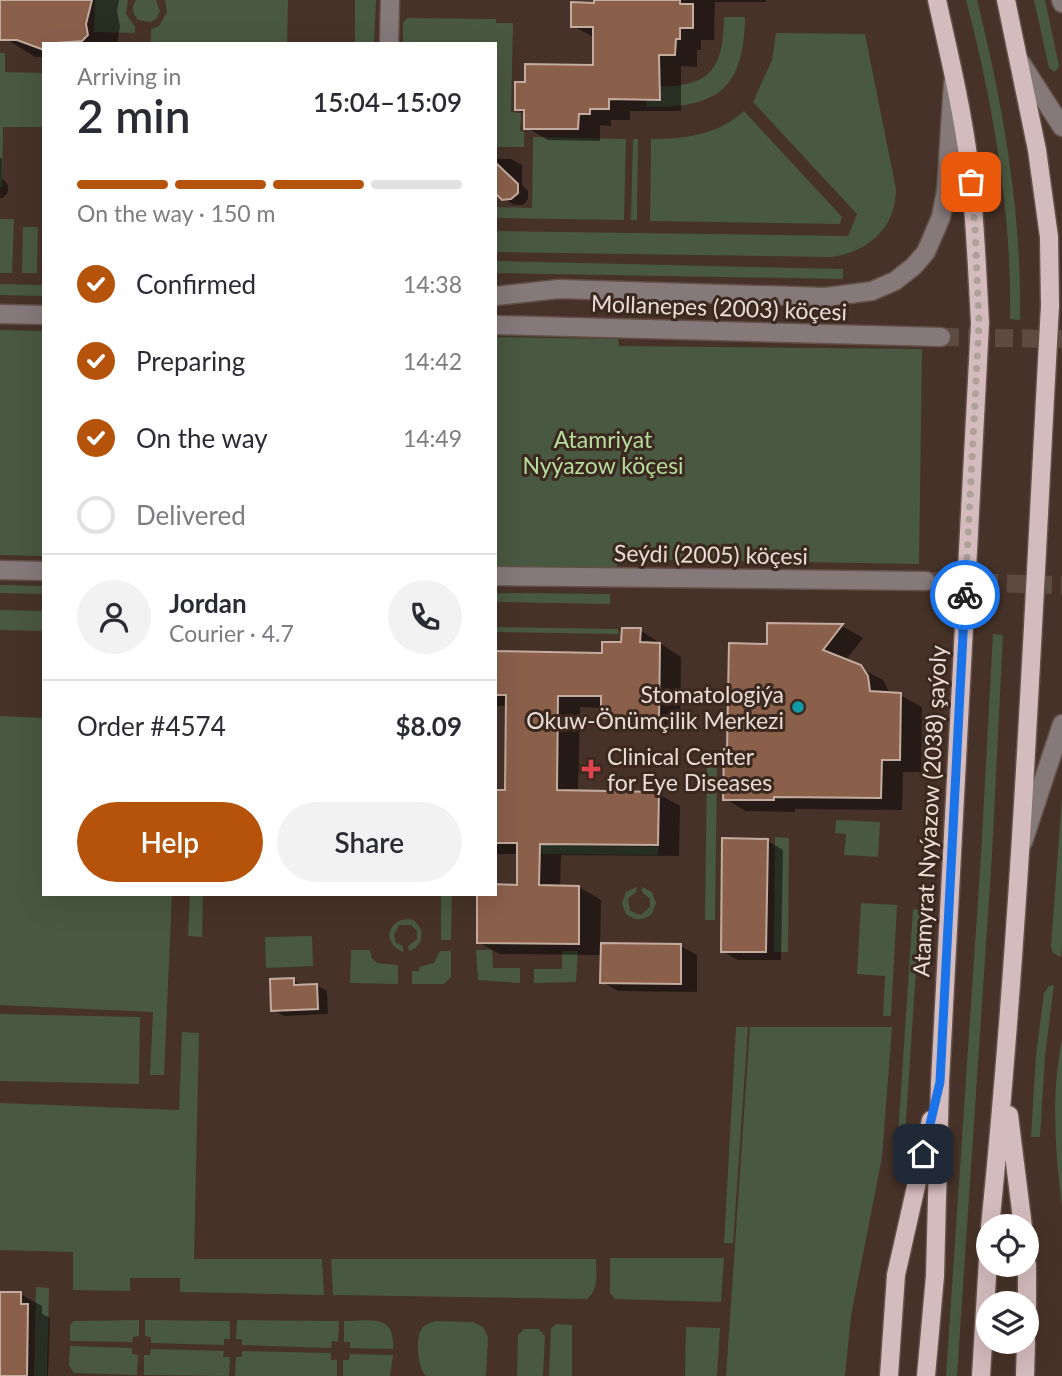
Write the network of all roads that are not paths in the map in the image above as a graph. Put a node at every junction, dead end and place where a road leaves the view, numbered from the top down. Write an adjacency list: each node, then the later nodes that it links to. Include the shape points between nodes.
1 (390, 0): 4 (street)
2 (937, 0): 6 (main road, Atamyrat Nyýazow (2038) şaýoly)
3 (1006, 0): 5 (main road)
4 (389, 42)
5 (1021, 63): 7 (street); 18 (main road, via 1049,237 1050,306)
6 (953, 73): 8 (street, via 941,217 926,252 895,281 872,291 826,297 559,289); 19 (main road, Atamyrat Nyýazow (2038) şaýoly, via 968,160 979,323)
7 (1062, 127)
8 (497, 296)
9 (0, 314): 10 (street)
10 (42, 315)
11 (497, 325): 12 (street, Mollanepes (2003) köçesi)
12 (941, 338)
13 (0, 570): 14 (street)
14 (42, 571)
15 (497, 576): 16 (street, Seýdi (2005) köçesi)
16 (926, 581)
17 (1062, 724): 18 (street)
18 (1020, 852): 20 (main road)
19 (940, 1082): 25 (main road, via 896,1275); 26 (main road, Atamyrat Nyýazow (2038) şaýoly, via 935,1276)
20 (1005, 1084): 21 (main road); 22 (main road)
21 (991, 1214)
22 (1021, 1214)
23 (987, 1277): 27 (main road)
24 (1026, 1354): 28 (main road)
25 (889, 1376)
26 (926, 1376)
27 (981, 1376)
28 (1025, 1376)

